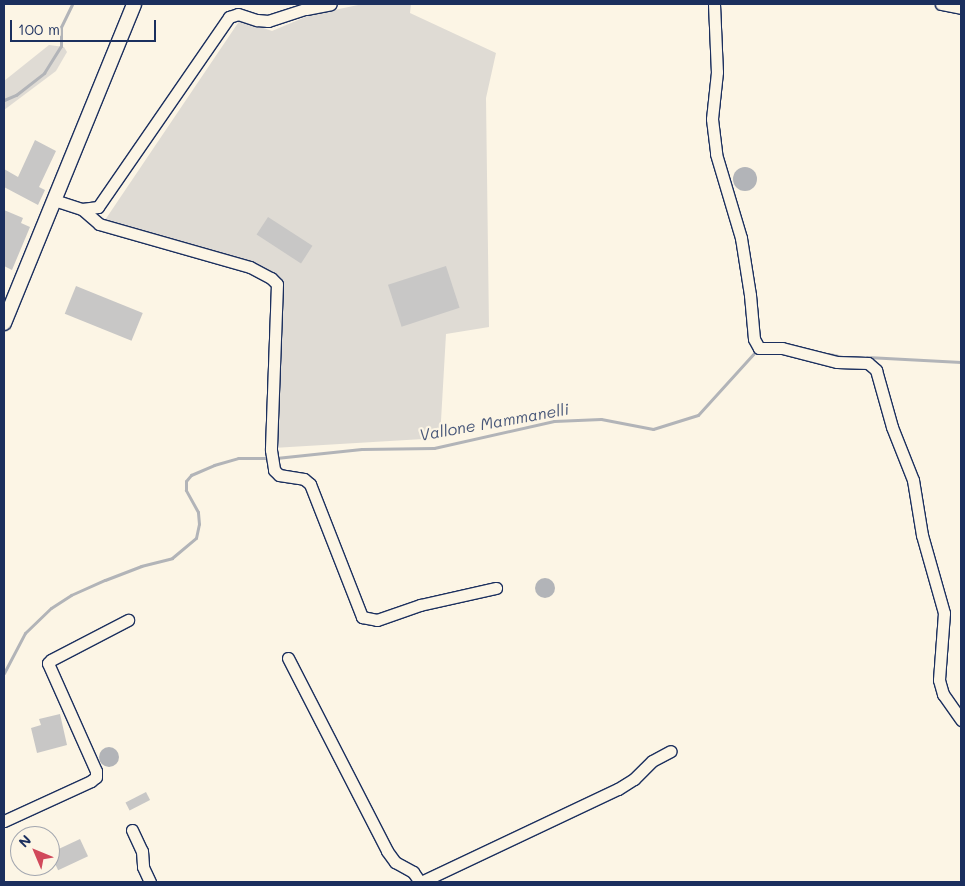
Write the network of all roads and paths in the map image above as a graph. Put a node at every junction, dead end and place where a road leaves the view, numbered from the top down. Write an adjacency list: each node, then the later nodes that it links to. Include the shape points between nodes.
1 (134, 4): 6 (main road)
2 (331, 4): 7 (street, via 268,21 238,14 229,17 98,207)
3 (714, 4): 12 (street, via 718,72 712,119 716,154 741,238 754,339 759,348 782,348 837,362 868,363 876,370 892,427 913,480 922,535 944,613 939,680 943,694)
4 (941, 4): 5 (street)
5 (961, 8)
6 (54, 200): 7 (street); 8 (main road)
7 (82, 209): 9 (street, via 99,224 250,267 277,284 271,450 274,470 279,475 304,479 310,484 362,617 376,620 420,605)
8 (4, 323)
9 (496, 588)
10 (128, 620): 14 (street, via 48,663 96,776)
11 (288, 658): 17 (street, via 387,851)
12 (961, 720)
13 (671, 751): 17 (street, via 618,789)
14 (4, 821)
15 (132, 830): 16 (street, via 142,851 143,867)
16 (150, 882)
17 (420, 882)

